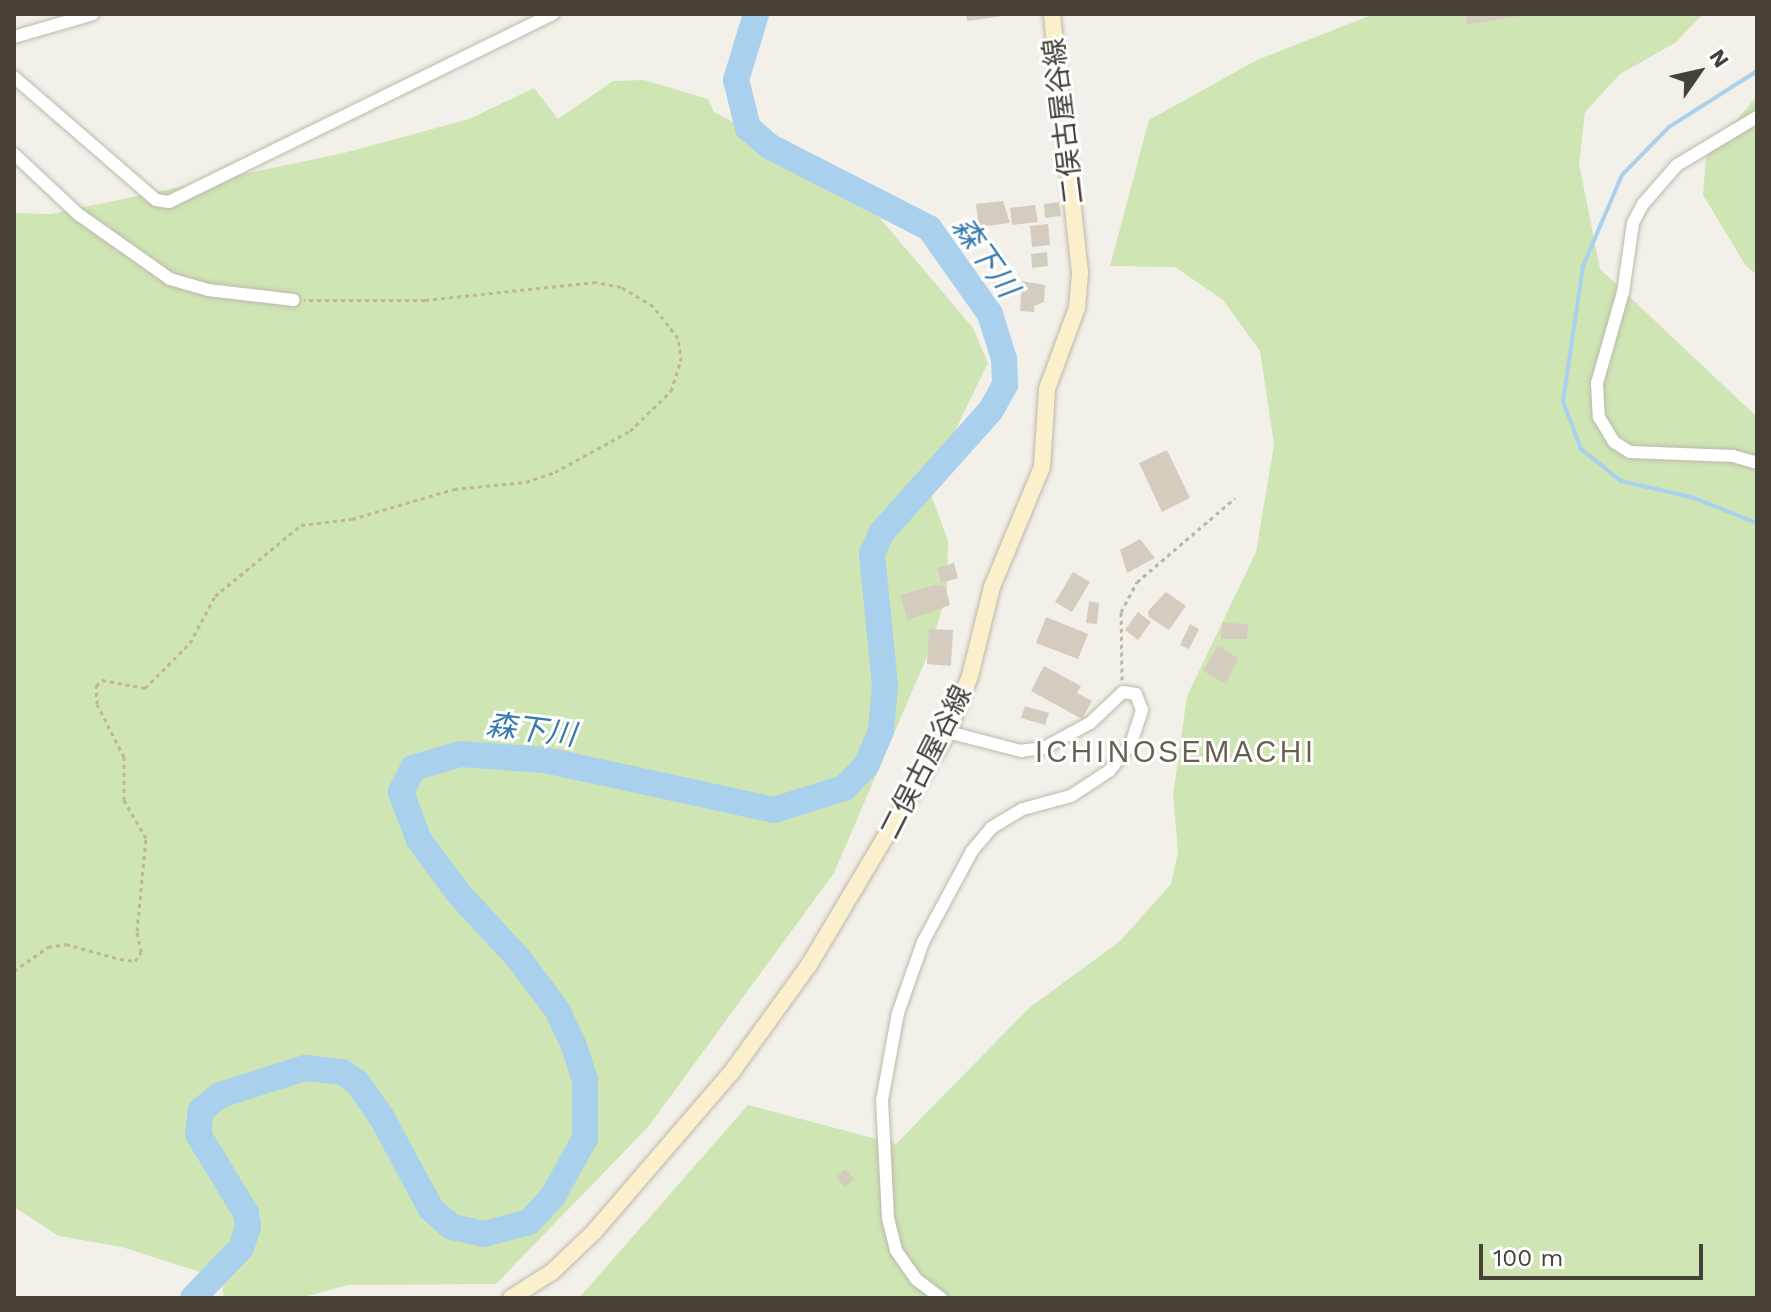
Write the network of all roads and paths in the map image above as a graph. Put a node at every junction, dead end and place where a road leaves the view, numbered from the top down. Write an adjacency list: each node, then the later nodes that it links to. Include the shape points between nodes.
1 (93, 14): 4 (street)
2 (553, 14): 5 (street, via 169,202 156,200)
3 (1052, 14): 12 (main road, 二俣古屋谷線, via 1074,201 1077,308 1047,389 1042,467 992,587 970,676)
4 (14, 37)
5 (14, 77)
6 (1757, 117): 9 (street, via 1677,165 1643,204 1633,223 1623,292 1597,383 1599,417 1614,442 1630,452 1733,456)
7 (14, 154): 8 (street, via 78,214 170,279 208,290)
8 (293, 300): 13 (path, via 425,300 596,282 621,287 653,306 678,338 681,361 671,391 630,431 555,472 526,482 454,489 352,519 301,525 215,596 190,643 145,688 102,680 96,686 97,704 124,757 124,800 146,838 137,931 141,952 135,961 66,944 48,947)
9 (1757, 463)
10 (1235, 498): 11 (path, via 1137,582 1121,612 1117,638)
11 (1123, 692): 12 (street, via 1090,723 1044,748 1021,751); 15 (street, via 1136,694 1142,710 1131,744 1109,771 1071,796 1023,809 991,828 950,883 898,1013 882,1100 888,1218 896,1250 916,1279)
12 (948, 732): 14 (main road, 二俣古屋谷線, via 809,965 731,1073 594,1232 552,1272)
13 (14, 971)
14 (511, 1298)
15 (941, 1298)

